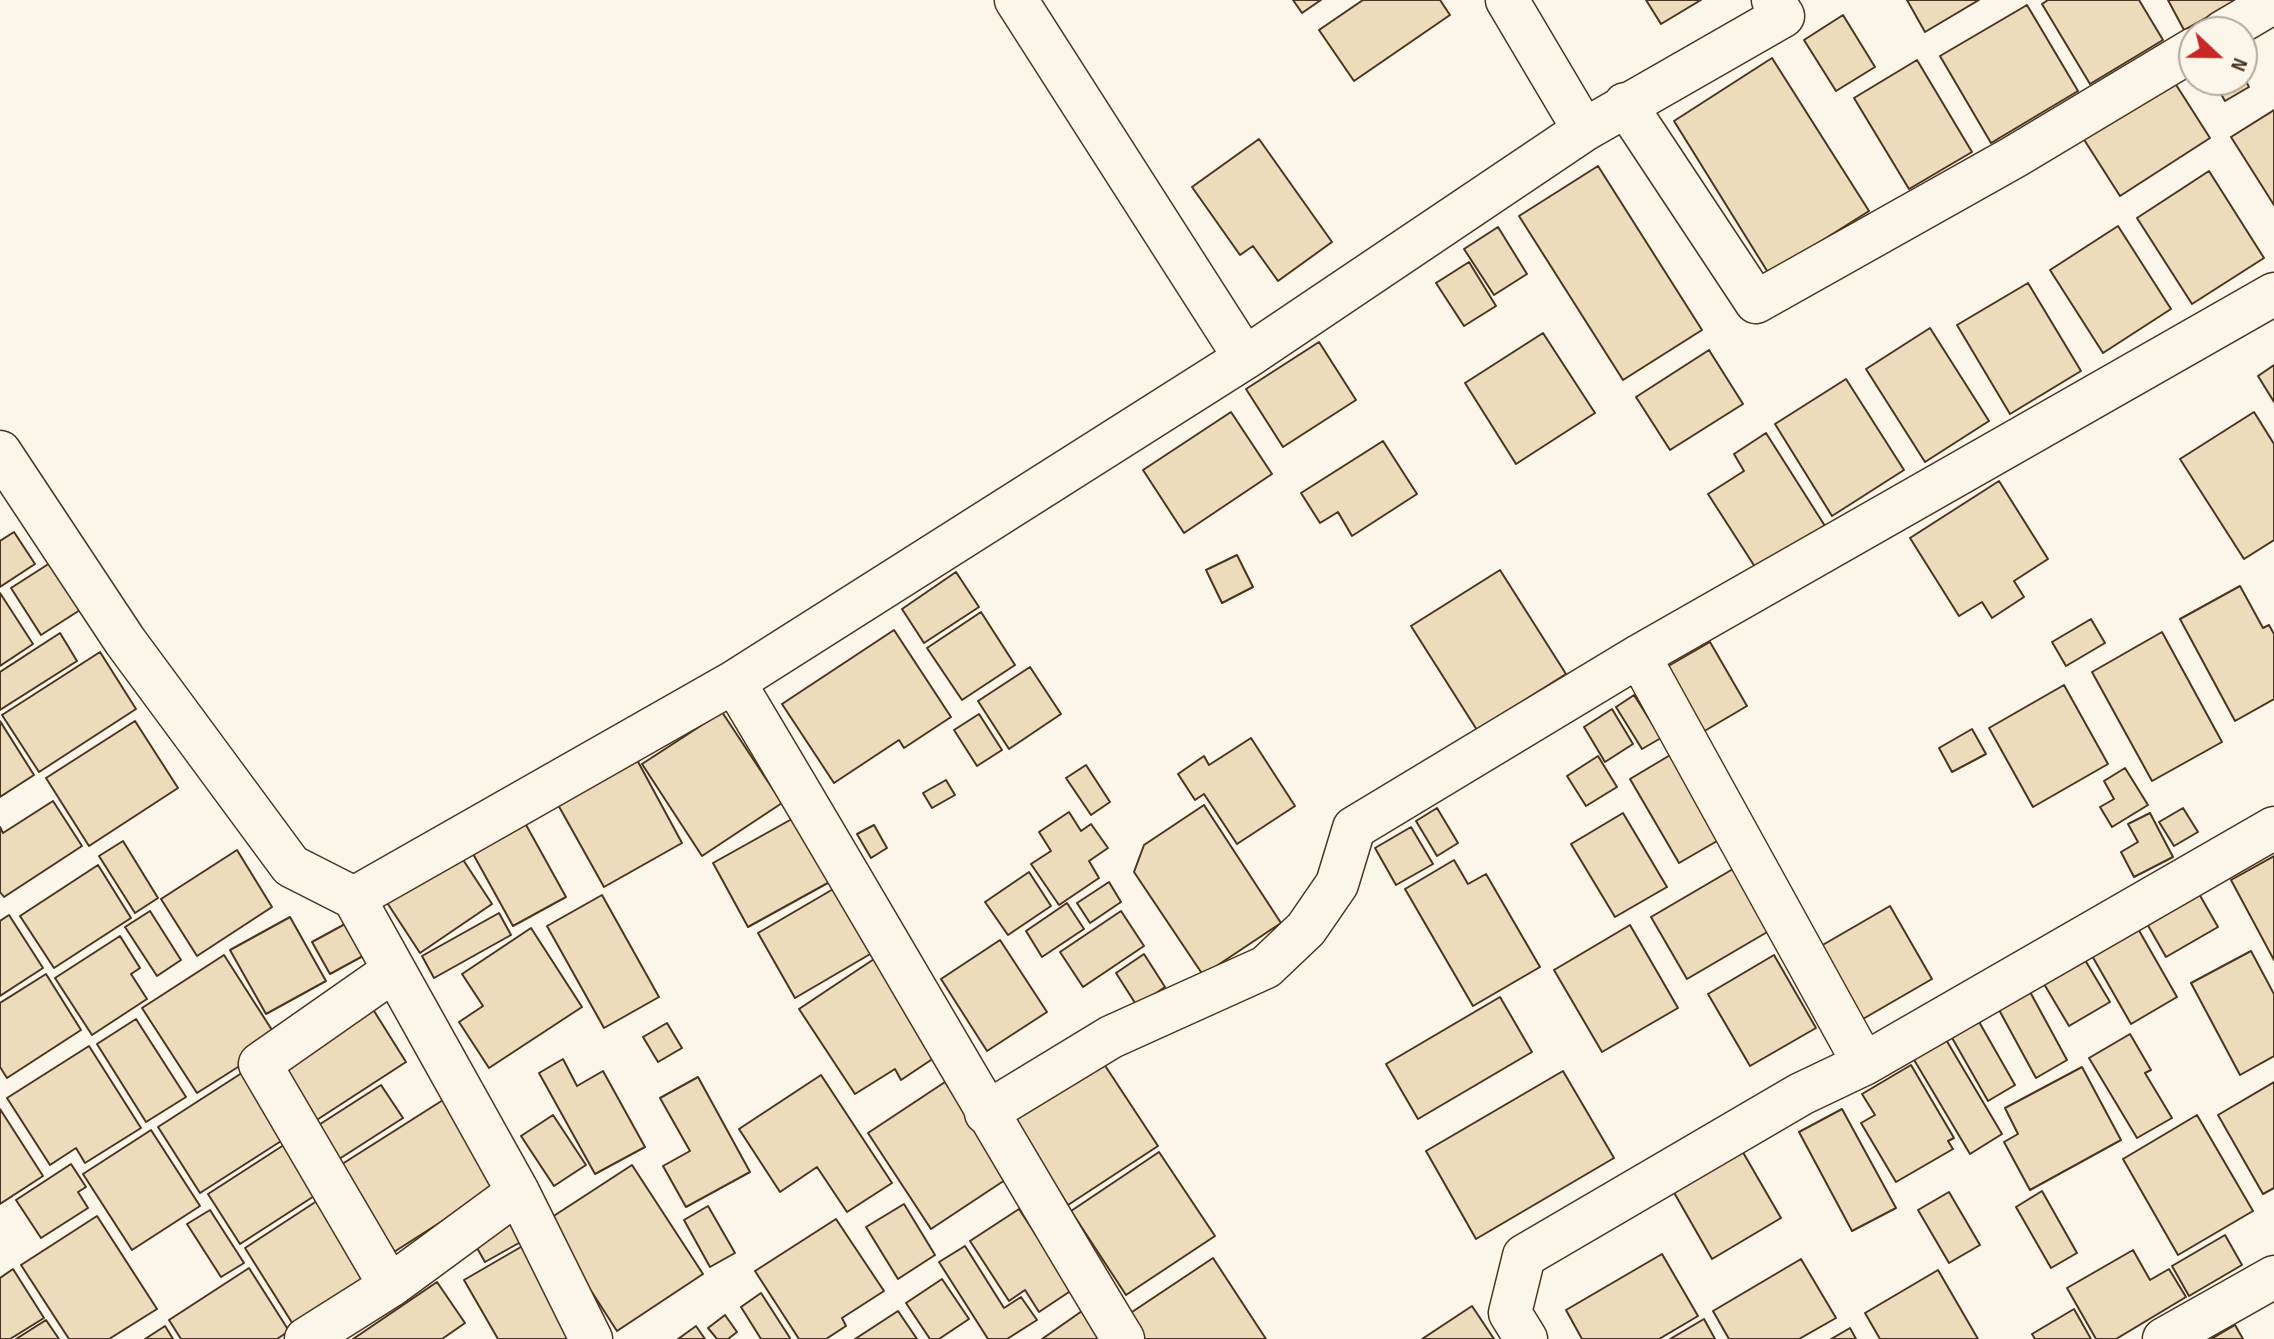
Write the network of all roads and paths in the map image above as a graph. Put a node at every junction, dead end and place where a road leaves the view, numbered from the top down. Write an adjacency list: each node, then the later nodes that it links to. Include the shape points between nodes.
1 (1016, 0): 10 (street)
2 (1507, 0): 8 (street)
3 (1773, 0): 7 (street, via 1783,16)
4 (2271, 2): 5 (street)
5 (2249, 16)
6 (2178, 59): 7 (street, via 1756,302)
7 (1625, 104): 8 (street)
8 (1584, 130): 10 (street)
9 (2274, 294): 12 (street)
10 (1245, 358): 13 (street)
11 (0, 452): 15 (street, via 125,641 291,866)
12 (1639, 656): 17 (street); 18 (street, via 1354,828 1337,884 1306,929 1266,967 1111,1037)
13 (734, 682): 15 (street); 18 (street)
14 (2274, 828): 17 (street)
15 (354, 898): 16 (street)
16 (393, 971): 19 (street); 21 (street, via 260,1064)
17 (1864, 1064): 25 (street, via 1801,1094 1524,1256 1510,1313)
18 (986, 1113): 24 (street)
19 (518, 1192): 21 (street); 23 (street)
20 (2274, 1277): 26 (street)
21 (390, 1286): 22 (street)
22 (306, 1339)
23 (591, 1339)
24 (1123, 1339)
25 (1526, 1339)
26 (2164, 1339)

